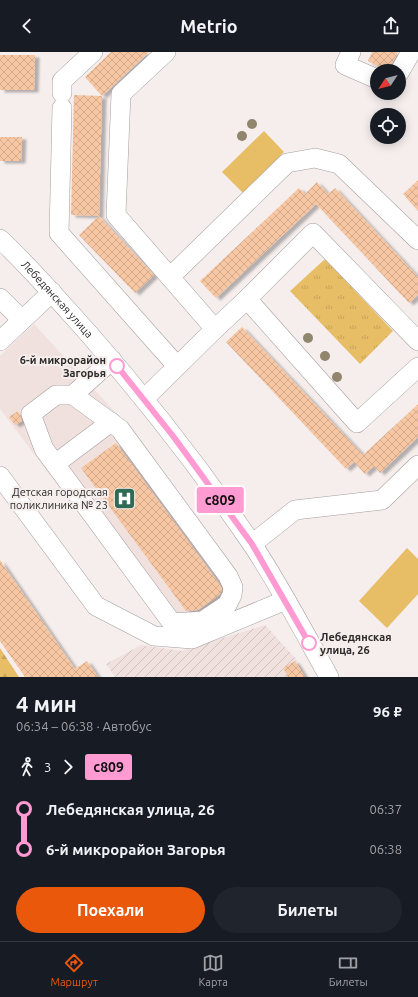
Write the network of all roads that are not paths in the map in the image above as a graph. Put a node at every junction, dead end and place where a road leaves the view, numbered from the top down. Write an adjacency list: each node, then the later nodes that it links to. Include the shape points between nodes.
1 (93, 52): 18 (street, via 62,81 59,233)
2 (166, 52): 9 (street, via 121,94 116,215)
3 (351, 52): 6 (street, via 345,65)
4 (411, 52): 5 (street)
5 (404, 64)
6 (370, 76)
7 (0, 239): 10 (street, Лебедянская улица)
8 (418, 240): 9 (street, via 339,164 315,158 287,163)
9 (170, 277): 14 (street)
10 (52, 292): 13 (street); 17 (street, Лебедянская улица)
11 (0, 298): 13 (street)
12 (247, 298): 14 (street); 16 (street, via 313,233); 19 (street, via 357,423)
13 (22, 320): 15 (street)
14 (215, 329): 18 (street)
15 (0, 341)
16 (418, 341)
17 (112, 360): 20 (street); 21 (street, Лебедянская улица)
18 (177, 366): 21 (street)
19 (418, 367)
20 (73, 395): 22 (street); 23 (street, via 56,395 31,414 44,449)
21 (144, 399): 26 (street, Лебедянская улица)
22 (112, 422): 23 (street); 23 (street, via 120,429 228,576 233,587 227,605 203,621 172,623)
23 (55, 464)
24 (418, 465): 26 (street, via 382,500 295,510)
25 (0, 476): 27 (street, via 96,606 154,636 192,639)
26 (252, 544): 27 (street, Лебедянская улица)
27 (286, 600): 28 (street, Лебедянская улица)
28 (329, 677)

